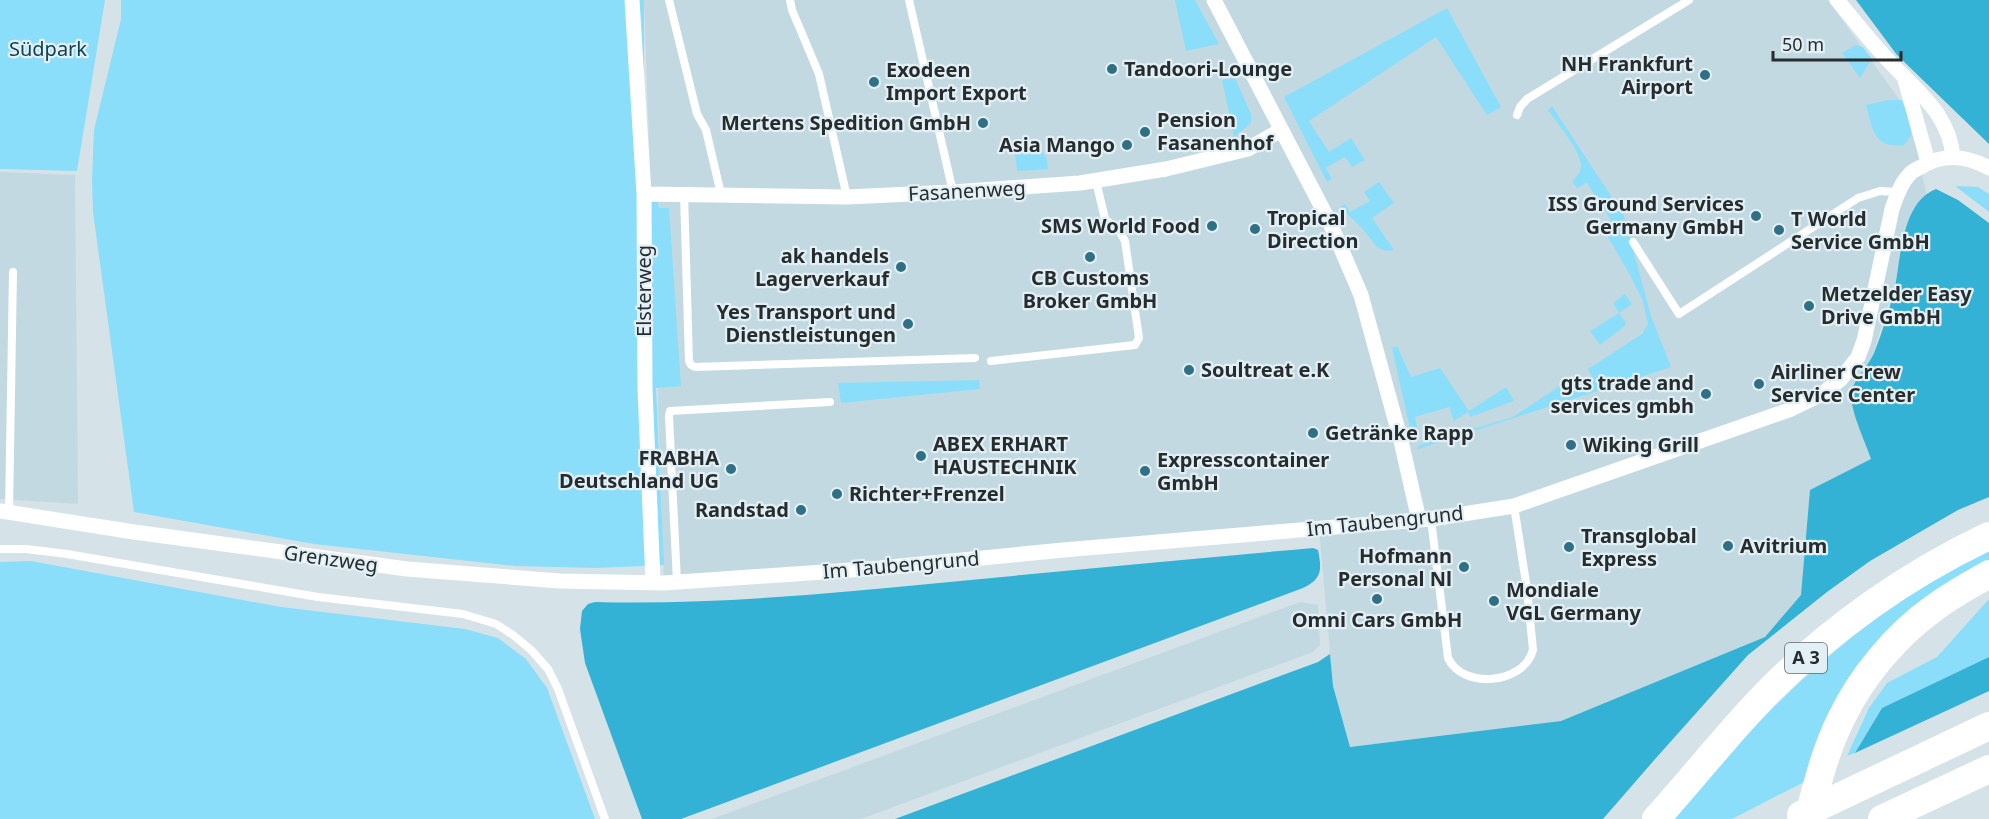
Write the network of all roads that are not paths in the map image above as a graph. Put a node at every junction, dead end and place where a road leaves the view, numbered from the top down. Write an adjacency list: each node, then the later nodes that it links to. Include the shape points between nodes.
1 (632, 0): 18 (street, Elsterweg)
2 (669, 0): 19 (lane)
3 (790, 0): 20 (lane, via 819,74)
4 (909, 0): 15 (lane)
5 (1214, 0): 10 (street)
6 (1689, 0): 9 (lane, via 1527,99)
7 (1837, 0): 8 (street)
8 (1905, 80): 11 (street, via 1931,103 1949,134); 12 (street)
9 (1517, 115)
10 (1281, 130): 14 (street, Fasanenweg, via 1248,149); 28 (street, via 1330,223 1361,295)
11 (1953, 157): 12 (street); 13 (street)
12 (1928, 162): 16 (street, Im Taubengrund, via 1910,174)
13 (1989, 168)
14 (1096, 181): 15 (street, Fasanenweg); 24 (lane, via 1105,219 1125,241 1138,342)
15 (953, 192): 20 (street, Fasanenweg)
16 (1898, 192): 21 (lane, via 1880,191 1858,198 1679,314); 26 (street, Im Taubengrund, via 1864,341 1841,379 1822,394 1789,410)
17 (684, 193): 18 (street, Fasanenweg); 19 (street, Fasanenweg); 23 (lane, via 690,361 695,368)
18 (644, 194): 32 (street, Elsterweg, via 645,389)
19 (721, 194): 20 (street, Fasanenweg)
20 (847, 197)
21 (1633, 242)
22 (13, 272): 27 (lane)
23 (975, 358)
24 (991, 361)
25 (830, 402): 32 (lane, via 670,411)
26 (1514, 506): 28 (street, Im Taubengrund); 28 (lane, via 1533,650 1525,666 1495,678 1463,674 1451,665)
27 (4, 512): 32 (street, Grenzweg, via 407,569 560,581)
28 (1425, 519): 32 (street, Im Taubengrund, via 880,568)
29 (1989, 536): 36 (highway, A 3, via 1954,553 1870,606 1804,660 1766,694)
30 (0, 549): 35 (lane, via 67,554 318,597 463,614 496,624 513,634 548,669)
31 (1989, 574): 38 (highway, via 1933,608 1887,652 1864,682 1831,742)
32 (664, 582)
33 (1989, 726): 37 (highway)
34 (1989, 769): 39 (highway)
35 (605, 819)
36 (1656, 819)
37 (1793, 819)
38 (1808, 819)
39 (1882, 819)

